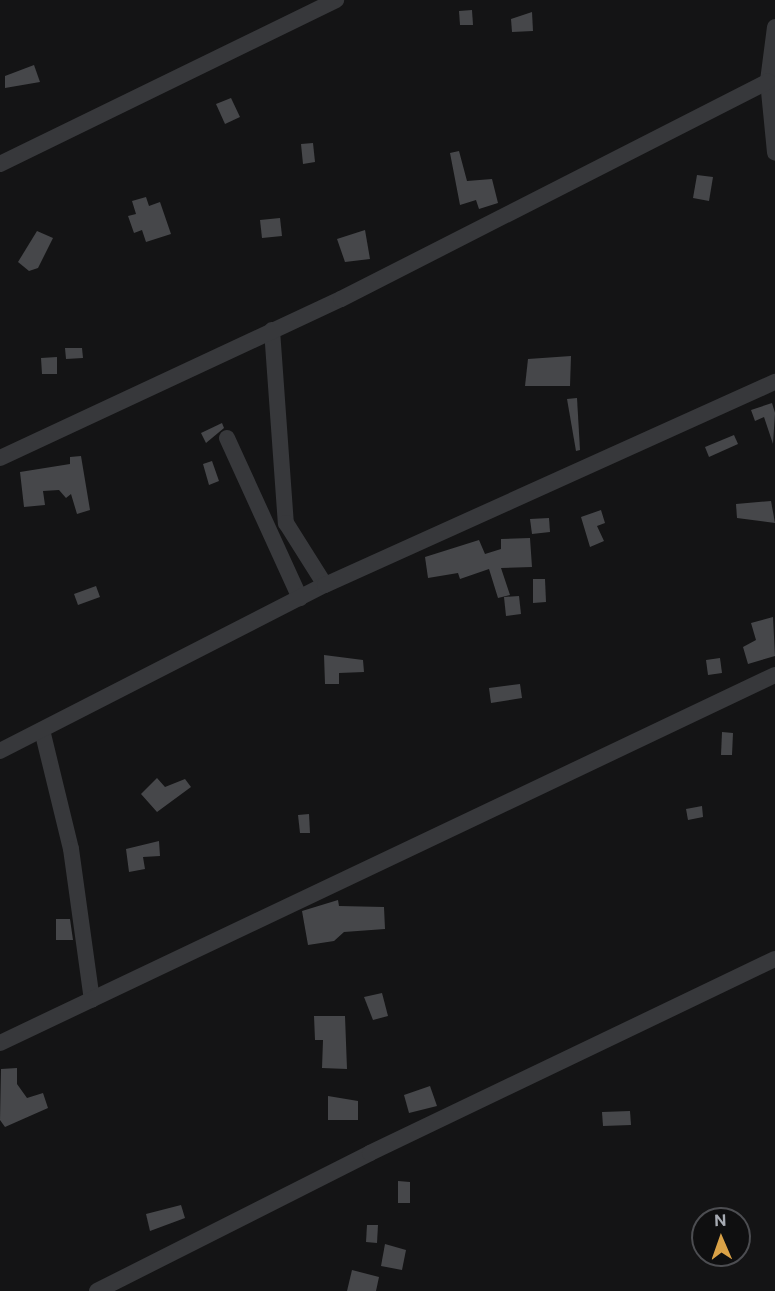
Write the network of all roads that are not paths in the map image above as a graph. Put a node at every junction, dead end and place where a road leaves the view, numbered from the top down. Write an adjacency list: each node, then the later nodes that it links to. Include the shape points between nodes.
1 (336, 0): 5 (street)
2 (775, 27): 3 (street)
3 (768, 81): 4 (street); 6 (street)
4 (775, 153)
5 (0, 164)
6 (272, 330): 9 (street); 10 (street, via 286,523)
7 (775, 382): 10 (street)
8 (227, 438): 11 (street)
9 (0, 458)
10 (325, 585): 11 (street)
11 (300, 598): 13 (street)
12 (775, 675): 16 (street)
13 (42, 730): 14 (street); 16 (street, via 71,849)
14 (0, 751)
15 (775, 959): 18 (street, via 370,1153)
16 (93, 1000): 17 (street)
17 (0, 1043)
18 (97, 1291)

